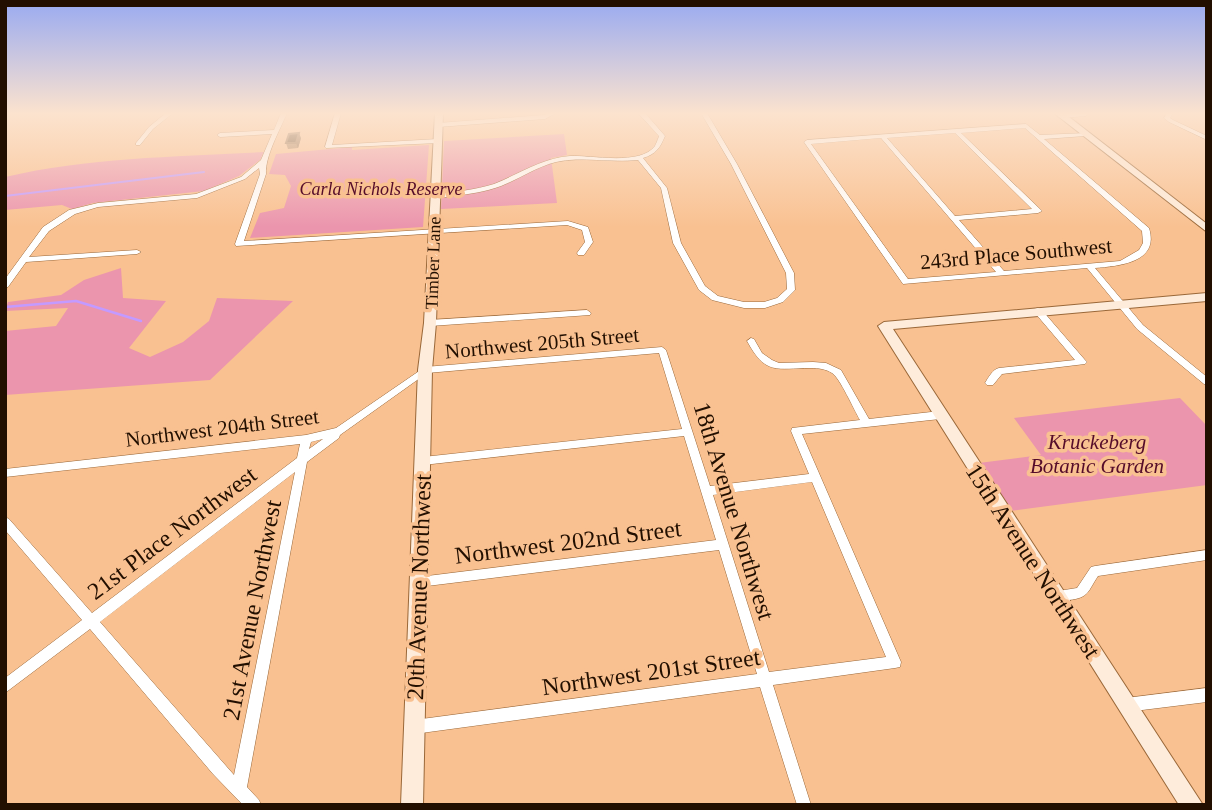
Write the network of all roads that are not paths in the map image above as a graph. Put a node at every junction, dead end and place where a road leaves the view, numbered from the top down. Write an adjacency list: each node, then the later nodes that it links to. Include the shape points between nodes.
1 (268, 151): 11 (street)
2 (437, 151): 12 (street, Timber Lane)
3 (654, 151): 10 (street)
4 (726, 151): 10 (street, via 790,273 791,290 765,305 744,306 702,288 677,243 664,188)
5 (813, 151): 20 (street, 243rd Place Southwest, via 906,282)
6 (895, 151): 13 (street)
7 (976, 151): 13 (street, via 1038,211)
8 (1056, 151): 19 (street, 243rd Place Southwest, via 1146,230 1147,248 1138,257)
9 (1107, 151): 14 (street)
10 (640, 158): 12 (street, via 561,159 540,163 480,191)
11 (262, 163): 15 (street, via 263,174 239,244); 18 (street, via 226,186 197,196 98,205 72,212 46,229)
12 (435, 196): 15 (street, Timber Lane)
13 (954, 218): 20 (street)
14 (1207, 229)
15 (434, 230): 17 (street, via 568,223 585,229 589,242); 26 (street, Timber Lane)
16 (136, 252): 18 (street)
17 (581, 253)
18 (23, 260): 21 (street)
19 (1089, 266): 20 (street, 243rd Place Southwest); 23 (street)
20 (1002, 274)
21 (5, 285)
22 (1207, 297): 23 (street)
23 (1121, 304): 24 (street); 30 (street, via 1140,327)
24 (1038, 311): 31 (street, via 1082,362 999,371); 32 (street, 15th Avenue Northwest, via 884,326)
25 (587, 313): 26 (street)
26 (430, 323): 29 (street, Timber Lane)
27 (751, 341): 33 (street, via 768,364 820,366 838,372)
28 (662, 350): 29 (street, Northwest 205th Street); 35 (street, 18th Avenue Northwest)
29 (425, 370): 34 (street, Northwest 204th Street); 38 (street, 20th Avenue Northwest)
30 (1207, 382)
31 (990, 383)
32 (940, 415): 33 (street); 46 (street, 15th Avenue Northwest)
33 (867, 424): 40 (street, via 796,431)
34 (340, 432): 36 (street, Northwest 204th Street); 37 (street, 21st Place Northwest)
35 (688, 432): 38 (street); 41 (street, 18th Avenue Northwest)
36 (306, 439): 37 (street, 21st Avenue Northwest); 39 (street, Northwest 204th Street)
37 (304, 459): 47 (street, 21st Place Northwest); 53 (street, 21st Avenue Northwest)
38 (423, 461): 45 (street, 20th Avenue Northwest)
39 (5, 473)
40 (816, 477): 41 (street); 48 (street, Northwest 201st Street, via 895,662)
41 (706, 491): 43 (street, 18th Avenue Northwest)
42 (5, 522): 47 (street)
43 (723, 544): 45 (street, Northwest 202nd Street); 48 (street, 18th Avenue Northwest)
44 (1207, 555): 46 (street, via 1095,571 1080,593)
45 (419, 582): 52 (street, 20th Avenue Northwest)
46 (1056, 596): 51 (street, 15th Avenue Northwest)
47 (91, 621): 49 (street); 53 (street, 21st Place Northwest)
48 (765, 679): 52 (street, Northwest 201st Street); 56 (street, 18th Avenue Northwest)
49 (5, 685)
50 (1207, 695): 51 (street)
51 (1126, 705): 57 (street, 15th Avenue Northwest)
52 (414, 727): 55 (street, 20th Avenue Northwest)
53 (239, 789): 54 (street, 21st Place Northwest)
54 (254, 805)
55 (412, 805)
56 (804, 805)
57 (1192, 805)

